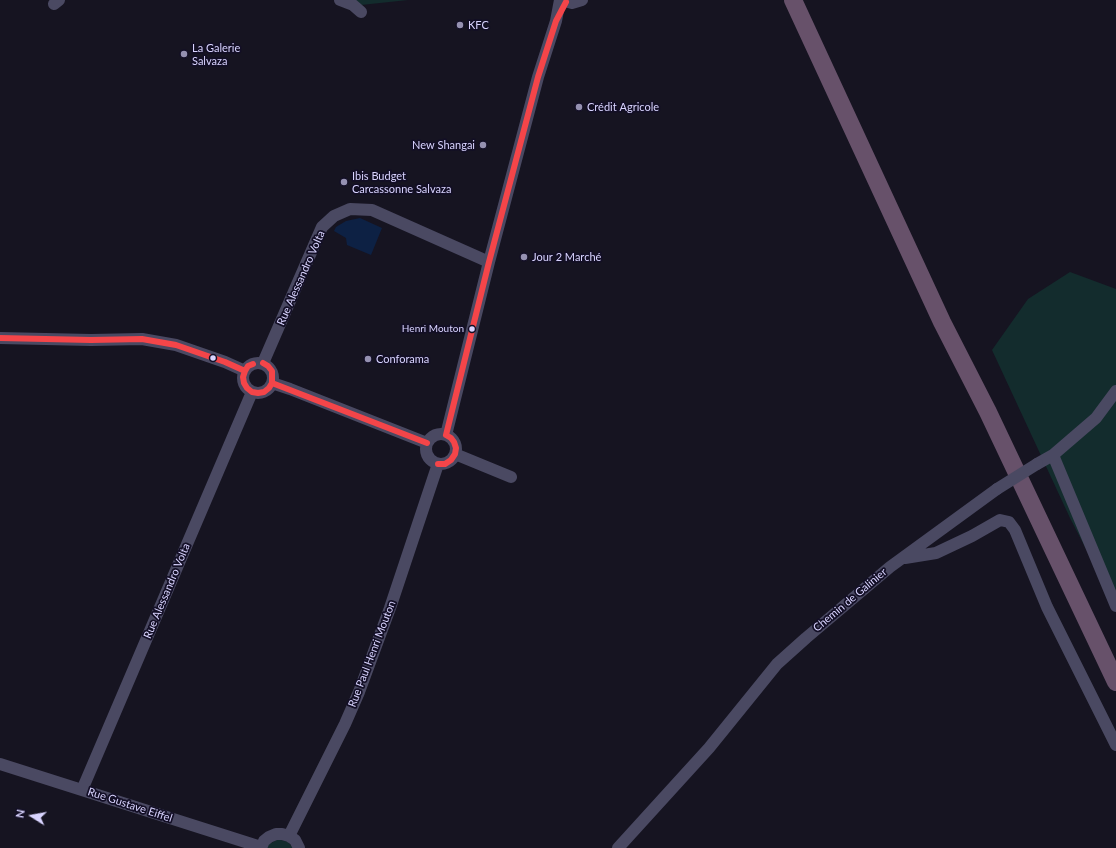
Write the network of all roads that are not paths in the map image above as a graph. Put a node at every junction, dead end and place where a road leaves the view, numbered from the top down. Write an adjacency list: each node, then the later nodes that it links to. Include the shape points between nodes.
1 (340, 0): 6 (street, via 353,5)
2 (582, 0): 5 (street)
3 (793, 0): 23 (highway, via 939,315)
4 (803, 0): 22 (highway, via 981,372)
5 (562, 1): 7 (street, via 538,77)
6 (361, 12)
7 (489, 262): 9 (street, Rue Alessandro Volta, via 372,210 350,209 334,216 322,227); 14 (street)
8 (0, 338): 10 (street, via 142,339 176,345)
9 (263, 363): 10 (street, via 253,364); 11 (street, via 272,371)
10 (245, 371): 13 (street, via 244,383)
11 (272, 383): 13 (street, via 264,392); 15 (street)
12 (1116, 391): 17 (street, Chemin de Galinier, via 1096,418)
13 (252, 392): 26 (street, Rue Alessandro Volta)
14 (446, 435): 15 (street, via 435,435); 16 (street, via 454,442)
15 (427, 443): 18 (street, via 428,458)
16 (455, 454): 18 (street, via 445,464); 19 (street)
17 (1053, 455): 20 (street, Chemin de Galinier, bridge, via 998,489); 21 (street)
18 (438, 464): 27 (street, Rue Paul Henri Mouton, via 359,692)
19 (510, 477)
20 (902, 558): 24 (street, via 936,553 1000,520 1009,522 1015,530 1047,607); 30 (street, Chemin de Galinier, via 778,664 709,748)
21 (1116, 606)
22 (1116, 663)
23 (1116, 682)
24 (1116, 745)
25 (0, 764): 26 (street, Rue Gustave Eiffel)
26 (82, 790): 28 (street, Rue Gustave Eiffel)
27 (289, 836): 28 (street, via 276,834 264,841); 29 (street, via 295,840)
28 (261, 848)
29 (299, 848)
30 (618, 848)

